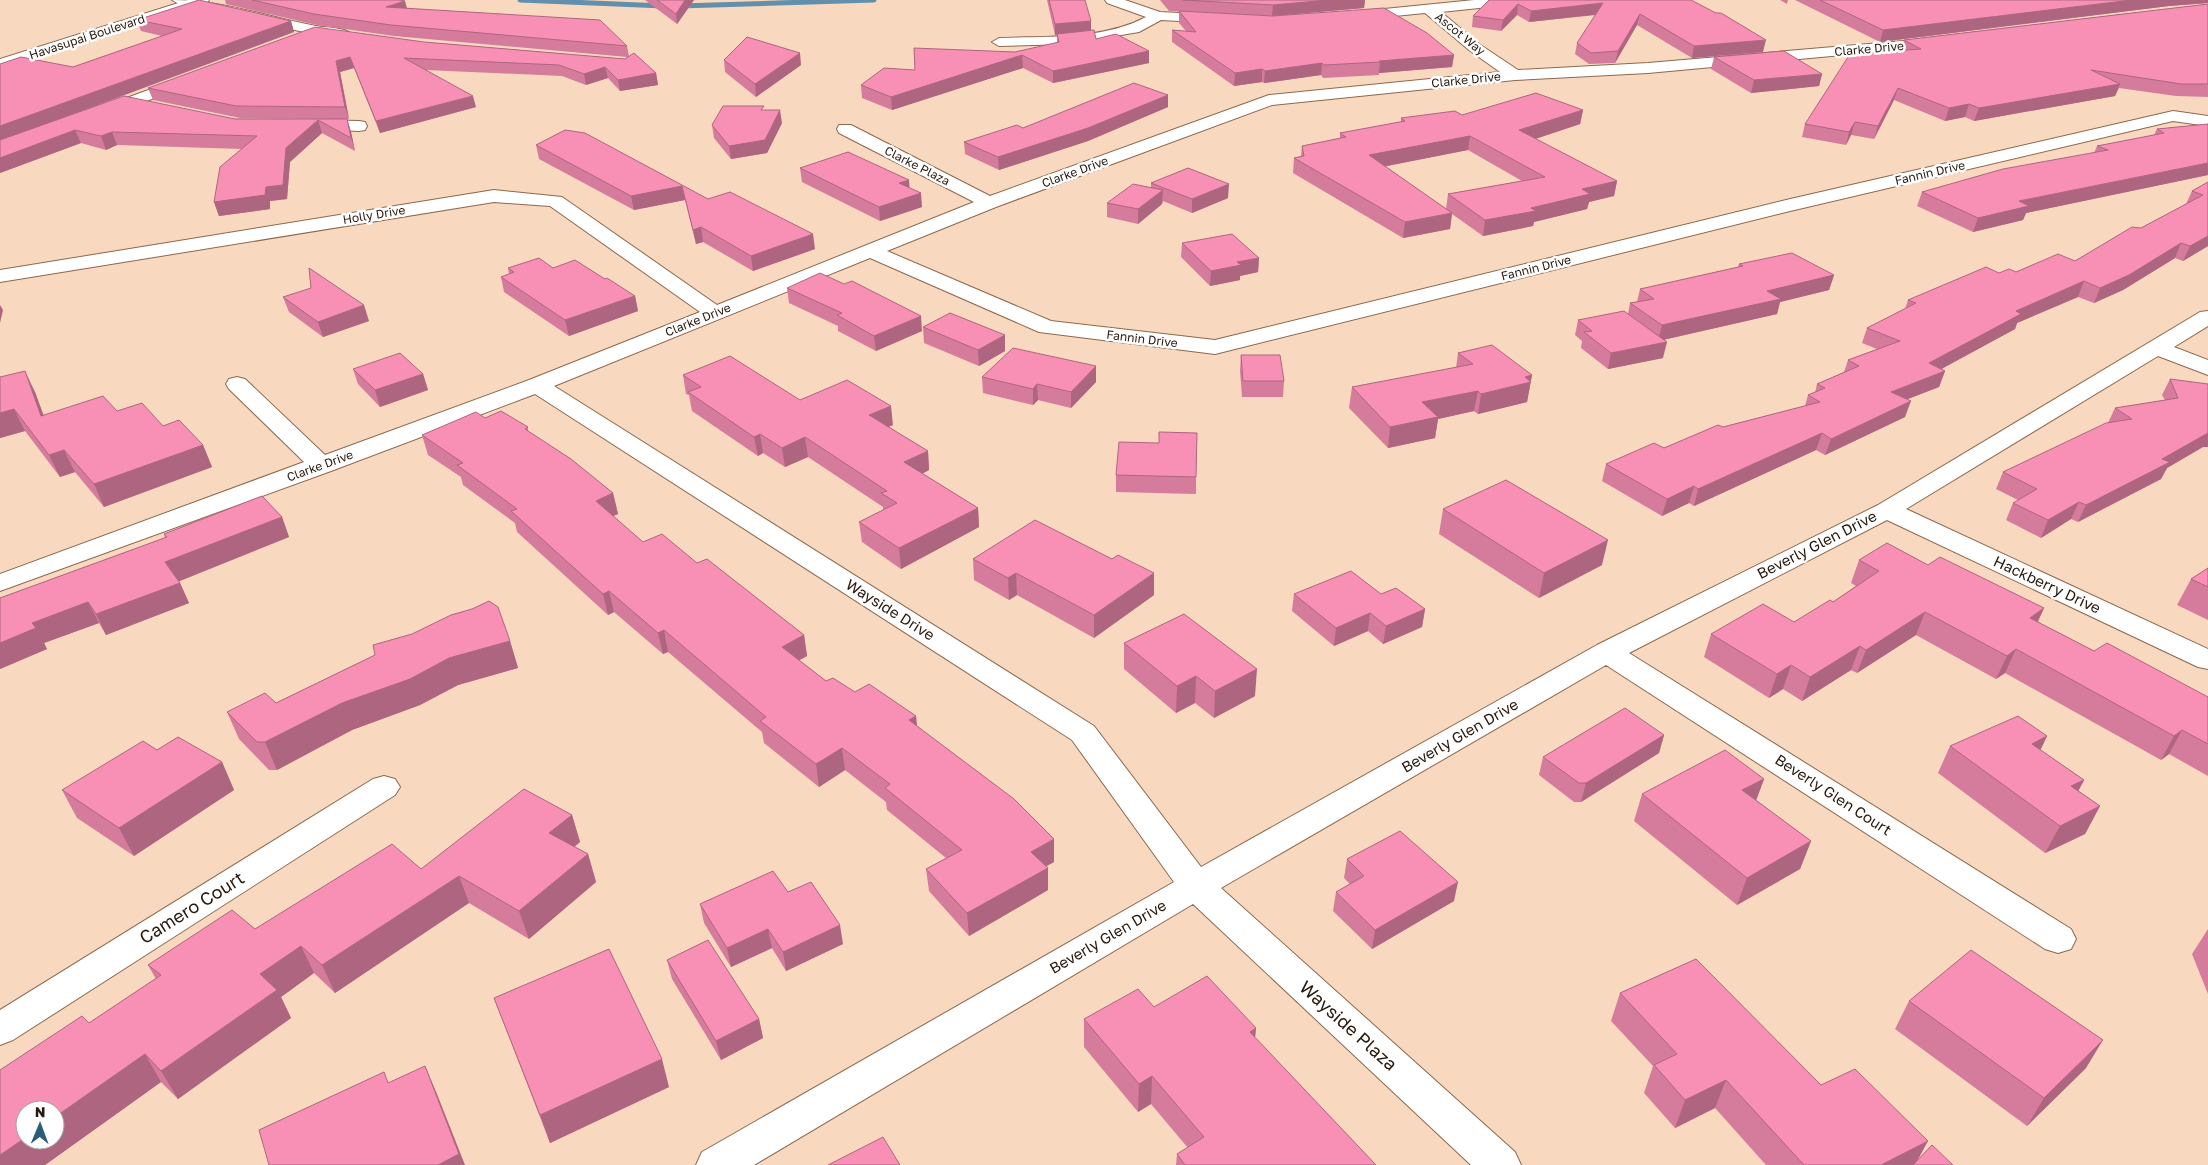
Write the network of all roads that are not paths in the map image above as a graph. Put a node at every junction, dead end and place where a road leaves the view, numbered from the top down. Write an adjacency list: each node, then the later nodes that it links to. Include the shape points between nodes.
1 (1112, 0): 5 (street)
2 (1517, 0): 4 (street)
3 (191, 1): 8 (street); 13 (street, Havasupai Boulevard)
4 (1430, 10): 6 (street); 15 (street, Ascot Way, via 1474,47)
5 (1158, 16): 7 (street); 12 (street, via 1134,29 1068,40)
6 (1341, 16)
7 (1234, 20)
8 (317, 31): 9 (street); 11 (street)
9 (363, 38)
10 (1954, 40): 15 (street, Clarke Drive, via 1648,68)
11 (290, 42)
12 (1000, 42)
13 (0, 64)
14 (201, 75): 16 (street)
15 (1515, 75): 23 (street, Clarke Drive, via 1269,100)
16 (130, 102): 17 (street); 18 (street)
17 (157, 108)
18 (93, 115)
19 (2208, 121): 24 (street, Fannin Drive, via 2173,116 1786,206 1215,347 1048,327)
20 (300, 125): 21 (street)
21 (359, 126)
22 (845, 130): 23 (street, Clarke Plaza)
23 (989, 204): 24 (street, Clarke Drive)
24 (873, 252): 26 (street, Clarke Drive)
25 (0, 276): 26 (street, Holly Drive, via 494,196 555,201)
26 (715, 313): 31 (street, Clarke Drive)
27 (2208, 317): 28 (street, Beverly Glen Drive)
28 (2156, 348): 29 (street); 33 (street, Beverly Glen Drive)
29 (2208, 368)
30 (237, 384): 32 (street)
31 (536, 385): 32 (street, Clarke Drive); 38 (street, Wayside Drive, via 1083,733)
32 (322, 466): 34 (street, Clarke Drive)
33 (1887, 510): 35 (street, Beverly Glen Drive); 36 (street, Hackberry Drive)
34 (0, 583)
35 (1607, 652): 38 (street, Beverly Glen Drive); 39 (street, Beverly Glen Court)
36 (2208, 660)
37 (384, 787): 40 (street, Camero Court)
38 (1196, 886): 41 (street, Beverly Glen Drive); 42 (street, Wayside Plaza)
39 (2058, 939)
40 (0, 1029)
41 (716, 1165)
42 (1500, 1165)

